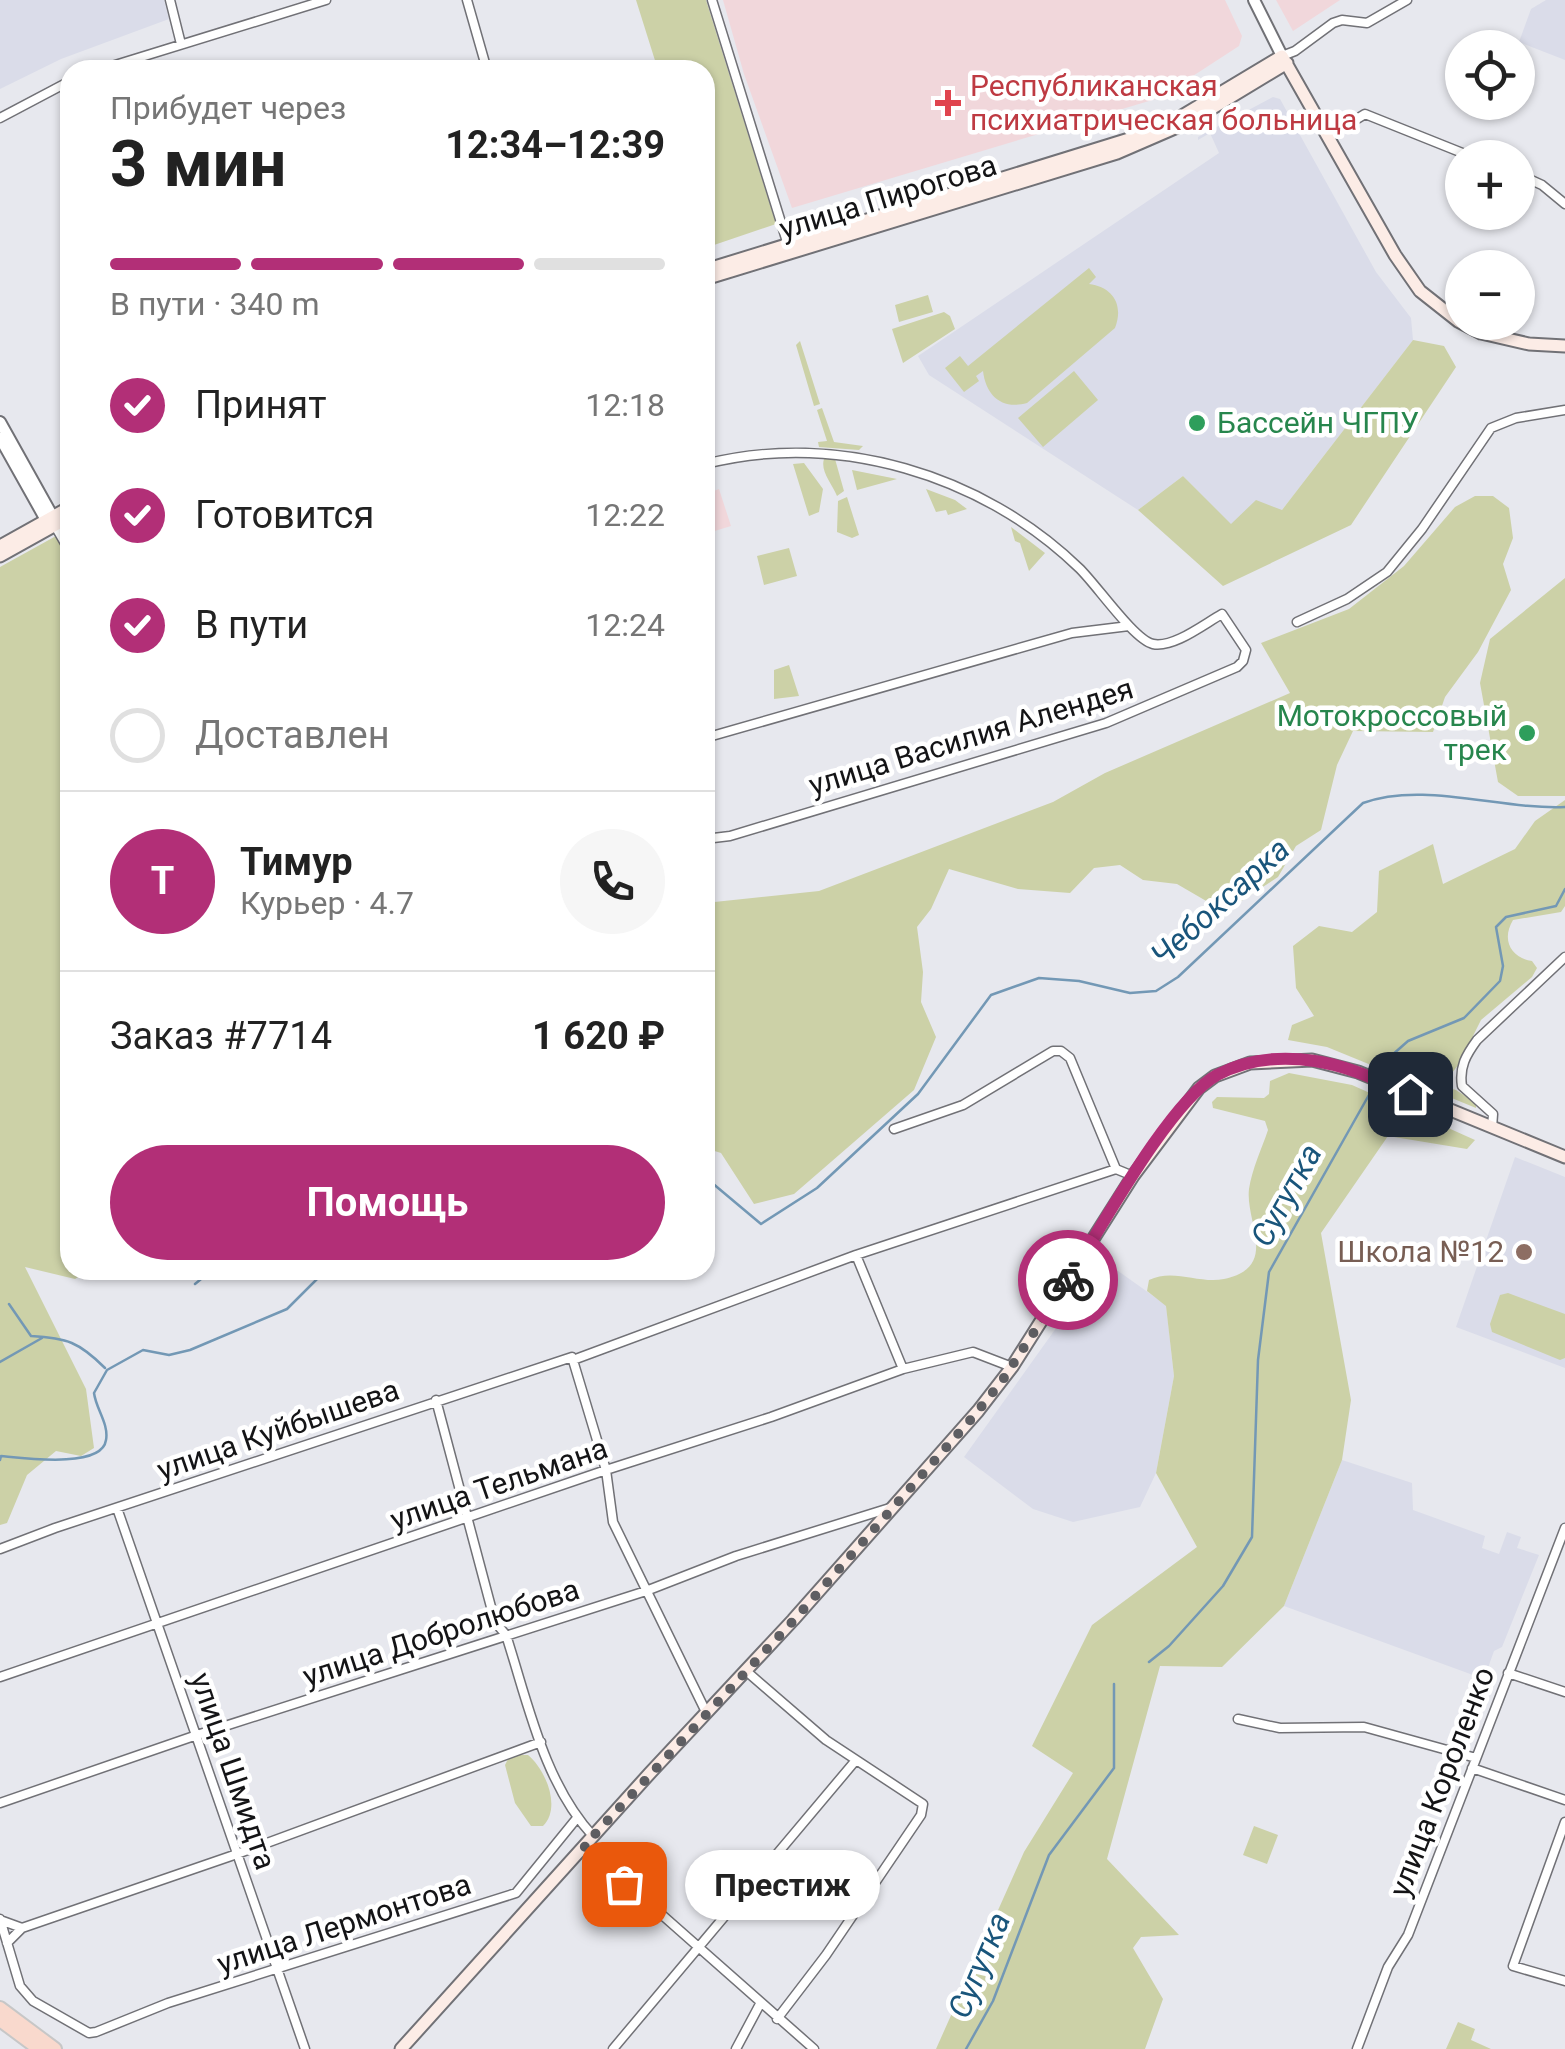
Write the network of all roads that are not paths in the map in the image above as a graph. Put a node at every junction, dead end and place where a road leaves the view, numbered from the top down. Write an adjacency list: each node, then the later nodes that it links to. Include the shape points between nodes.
1 (170, 0): 7 (street)
2 (326, 0): 7 (street)
3 (466, 0): 10 (street)
4 (712, 0): 17 (street)
5 (1254, 0): 8 (street)
6 (1406, 0): 8 (street, улица Пирогова, via 1367,23 1333,23)
7 (181, 44): 9 (street)
8 (1285, 59): 13 (main road); 17 (main road, улица Пирогова, via 1177,118 1060,166)
9 (131, 60)
10 (485, 60)
11 (60, 86): 12 (street)
12 (0, 118)
13 (1329, 136): 14 (street, via 1364,114); 19 (main road, via 1395,255 1428,298 1482,333)
14 (1445, 146)
15 (1535, 182): 16 (street)
16 (1565, 204)
17 (789, 249): 18 (main road, улица Пирогова)
18 (715, 271)
19 (1565, 346)
20 (1565, 410): 30 (street, via 1491,428 1387,572)
21 (0, 422): 22 (street)
22 (6, 443): 26 (street)
23 (715, 462): 31 (street, via 816,452 871,459 940,482 1006,511 1042,537)
24 (60, 514): 26 (main road)
25 (60, 520): 26 (main road)
26 (51, 521): 27 (street); 28 (main road); 29 (main road)
27 (60, 536)
28 (0, 546)
29 (0, 556)
30 (1297, 622)
31 (1129, 626): 32 (street, улица Василия Алендея, via 1072,634); 33 (street, улица Василия Алендея, via 1159,644 1222,614 1244,645 1243,661 1098,726)
32 (715, 735)
33 (715, 838)
34 (1565, 956): 35 (street, via 1467,1054 1462,1086 1493,1114)
35 (1492, 1128): 37 (main road); 39 (main road, via 1358,1072 1278,1059 1215,1076 1189,1099)
36 (894, 1129): 38 (street, via 962,1105 1061,1051 1070,1058)
37 (1565, 1157)
38 (1116, 1169): 39 (street); 40 (street, улица Куйбышева)
39 (1133, 1176): 42 (main road)
40 (856, 1255): 41 (street, улица Куйбышева); 43 (street)
41 (572, 1359): 44 (street, улица Куйбышева); 45 (street)
42 (1012, 1367): 43 (street, улица Тельмана, via 974,1352); 46 (main road)
43 (903, 1370): 45 (street, улица Тельмана)
44 (436, 1400): 47 (street, улица Куйбышева); 48 (street)
45 (606, 1470): 48 (street, улица Тельмана); 51 (street, via 614,1522)
46 (897, 1505): 51 (street, улица Добролюбова); 54 (main road)
47 (117, 1508): 50 (street, улица Куйбышева); 52 (street, улица Шмидта)
48 (468, 1519): 52 (street, улица Тельмана); 53 (street, via 495,1622)
49 (1565, 1528): 55 (street, улица Короленко)
50 (0, 1549)
51 (646, 1591): 53 (street, улица Добролюбова); 58 (street)
52 (158, 1623): 56 (street, улица Тельмана); 60 (street, улица Шмидта)
53 (506, 1636): 60 (street, улица Добролюбова); 61 (street)
54 (746, 1670): 58 (main road); 62 (street)
55 (1508, 1673): 57 (street); 63 (street, улица Короленко)
56 (0, 1677)
57 (1565, 1692)
58 (706, 1712): 68 (main road)
59 (1238, 1719): 63 (street, via 1280,1728 1364,1727)
60 (198, 1736): 65 (street, улица Добролюбова); 70 (street, улица Шмидта)
61 (541, 1742): 66 (street); 70 (street)
62 (856, 1760): 74 (street); 79 (street, via 923,1804 920,1815)
63 (1474, 1763): 64 (street); 88 (street, улица Короленко)
64 (1565, 1800)
65 (0, 1803)
66 (577, 1818): 68 (street); 75 (street, улица Лермонтова, via 516,1893)
67 (1565, 1822): 76 (street, via 1513,1966)
68 (594, 1836): 69 (main road)
69 (584, 1846): 74 (street); 84 (main road)
70 (237, 1854): 72 (street); 75 (street, улица Шмидта)
71 (0, 1920): 72 (street); 73 (street)
72 (22, 1928): 73 (street)
73 (7, 1944): 75 (street, улица Лермонтова, via 32,2001 89,2033)
74 (696, 1948): 77 (street); 85 (street)
75 (276, 1969): 83 (street, улица Шмидта)
76 (1565, 1981)
77 (760, 2004): 79 (street); 86 (street)
78 (0, 2008): 82 (main road)
79 (777, 2019): 87 (street)
80 (0, 2020): 81 (main road)
81 (38, 2049)
82 (55, 2049)
83 (305, 2049)
84 (401, 2049)
85 (613, 2049)
86 (736, 2049)
87 (814, 2049)
88 (1357, 2049)

